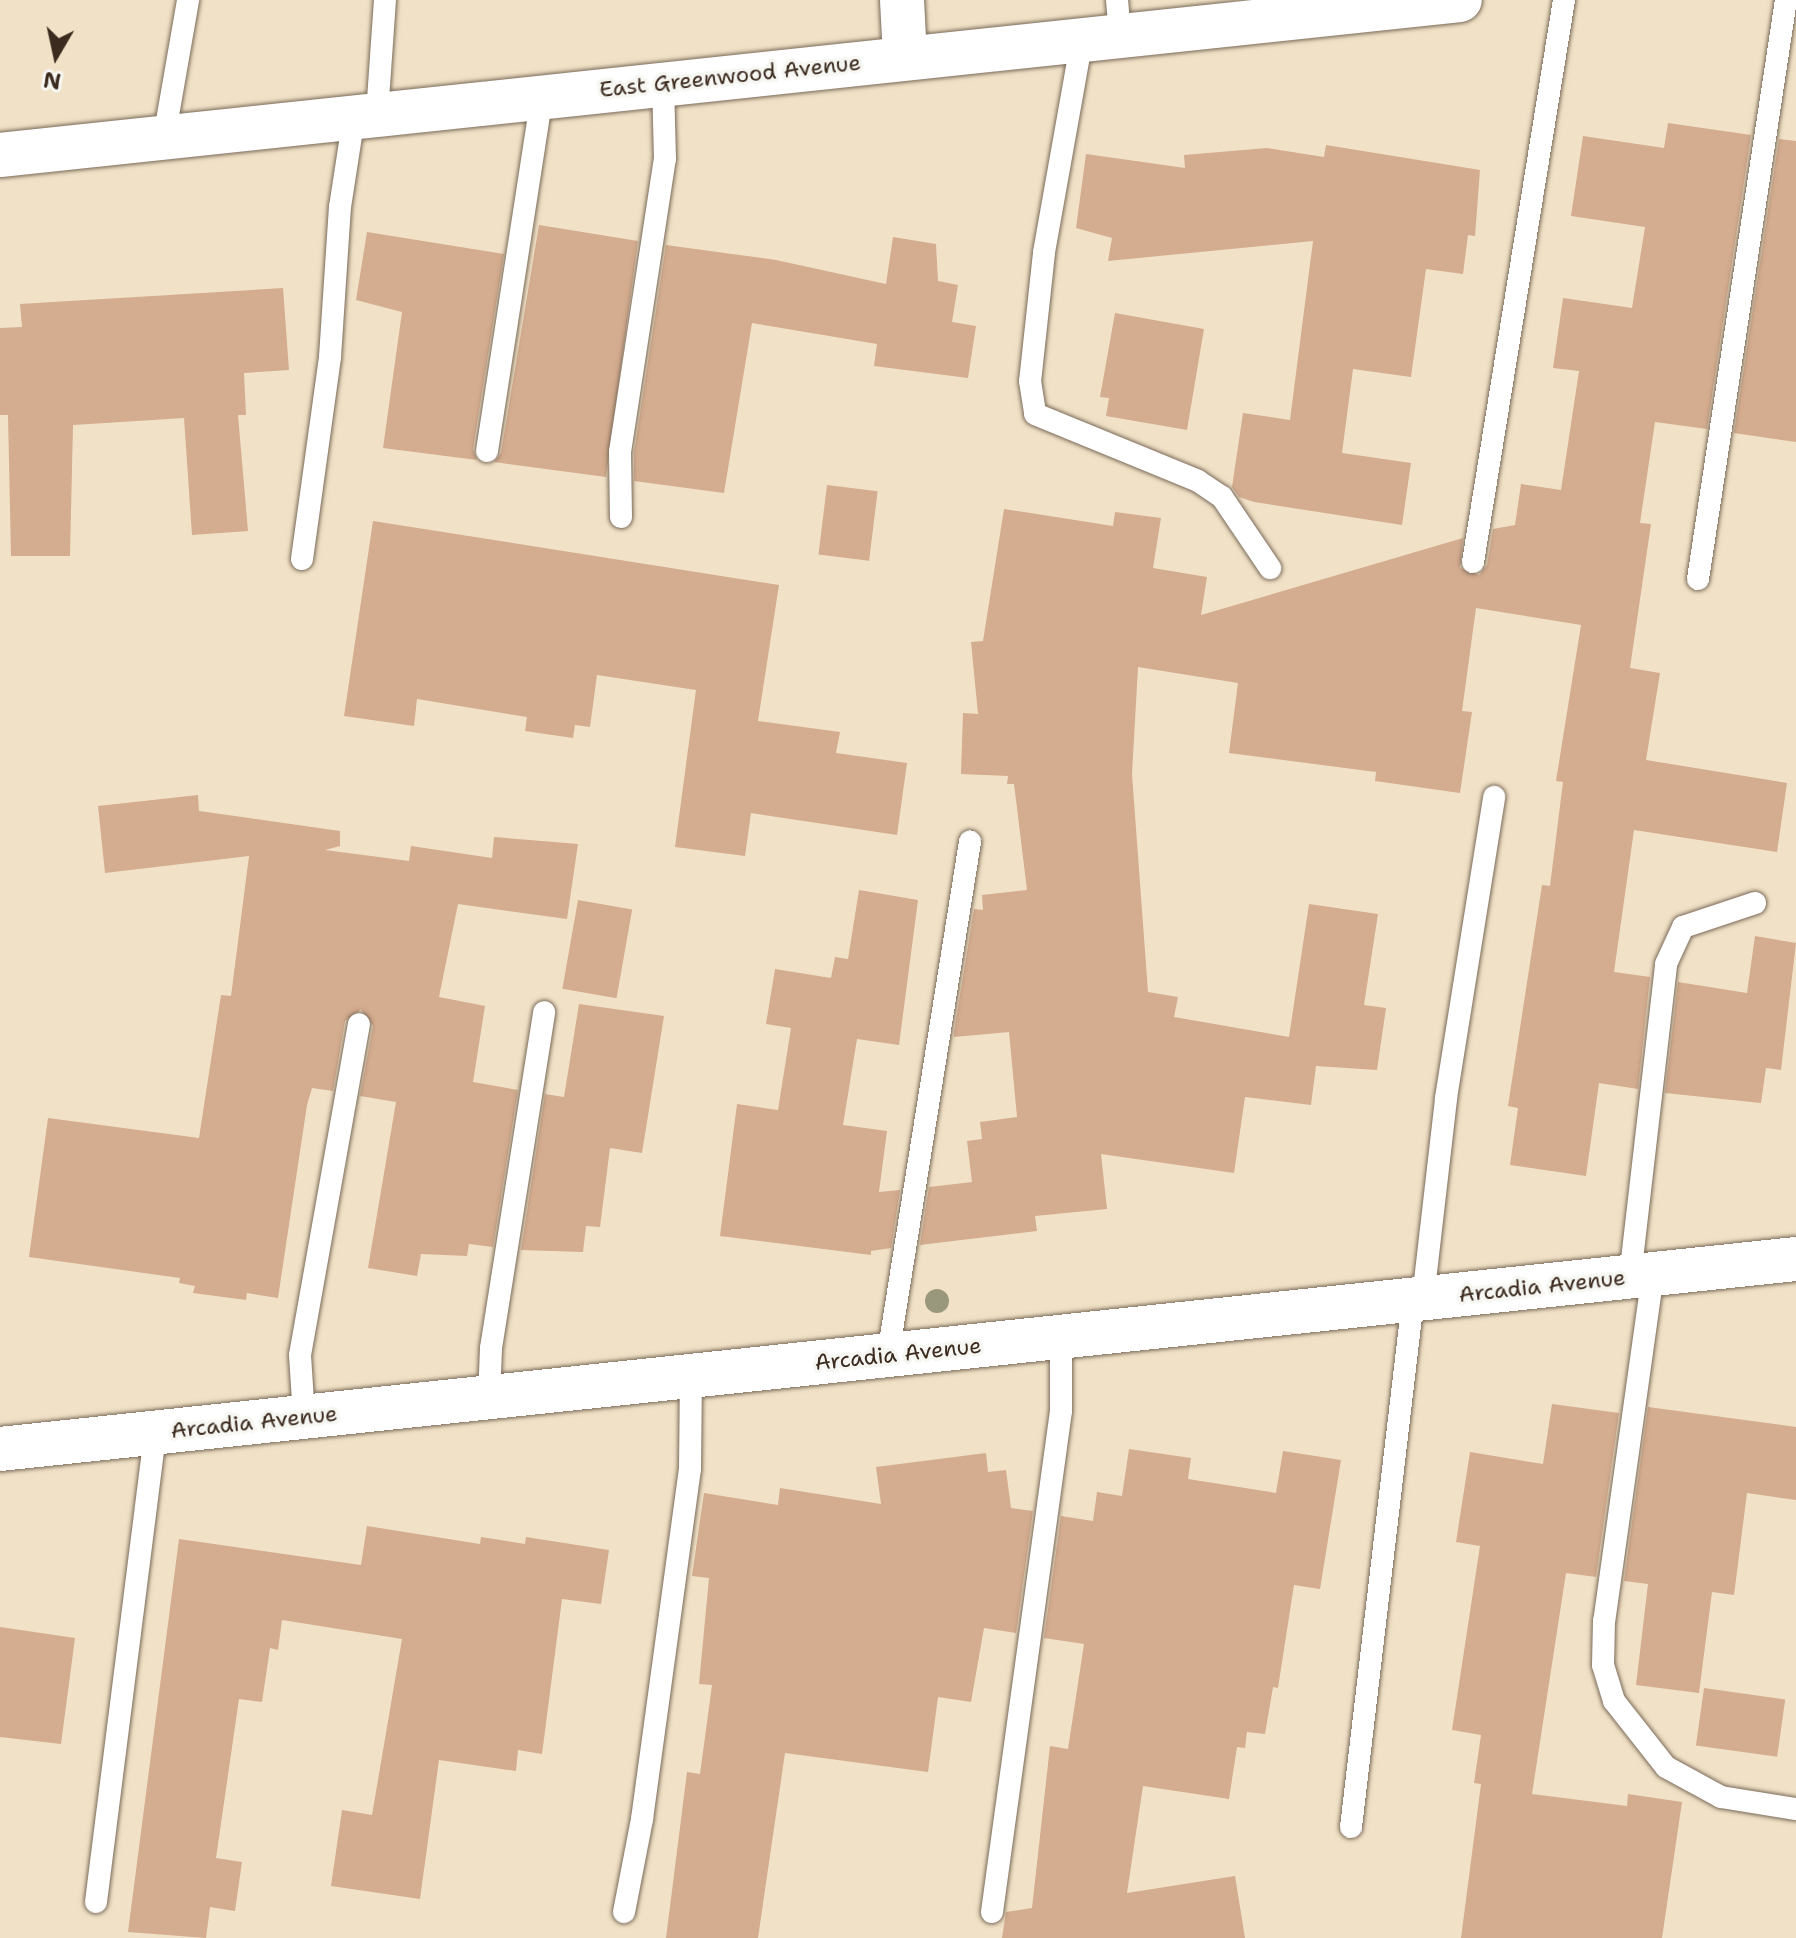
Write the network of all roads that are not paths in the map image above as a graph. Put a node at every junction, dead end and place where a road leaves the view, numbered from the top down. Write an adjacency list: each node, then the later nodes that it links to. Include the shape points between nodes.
1 (188, 0): 13 (lane)
2 (385, 0): 12 (lane)
3 (902, 0): 9 (street)
4 (1460, 0): 7 (street, East Greenwood Avenue)
5 (1564, 0): 18 (lane)
6 (1786, 0): 20 (lane)
7 (1384, 4): 8 (street, East Greenwood Avenue)
8 (1106, 25): 9 (street, East Greenwood Avenue); 19 (lane, via 1044,253 1030,381 1035,414 1198,481 1222,497)
9 (905, 57): 10 (street, East Greenwood Avenue)
10 (663, 84): 11 (street, East Greenwood Avenue); 16 (lane, via 665,159 620,452)
11 (542, 97): 12 (street, East Greenwood Avenue); 15 (lane)
12 (365, 116): 13 (street, East Greenwood Avenue); 17 (lane, via 340,207 330,357)
13 (164, 138): 14 (street, East Greenwood Avenue)
14 (0, 155)
15 (487, 451)
16 (621, 517)
17 (302, 559)
18 (1473, 562)
19 (1270, 568)
20 (1698, 579)
21 (1494, 797): 28 (lane)
22 (970, 842): 30 (lane)
23 (1755, 903): 27 (lane, via 1683,927 1666,964)
24 (544, 1012): 32 (lane, via 491,1348)
25 (359, 1024): 33 (lane, via 300,1355)
26 (1796, 1259): 27 (street, Arcadia Avenue)
27 (1642, 1275): 28 (street, Arcadia Avenue); 36 (lane, via 1603,1665 1614,1701 1666,1767 1721,1797)
28 (1418, 1299): 29 (street, Arcadia Avenue); 37 (lane)
29 (1061, 1337): 30 (street, Arcadia Avenue); 40 (lane, via 1061,1411)
30 (888, 1355): 31 (street, Arcadia Avenue)
31 (691, 1376): 32 (street, Arcadia Avenue); 39 (lane, via 690,1469 642,1819)
32 (489, 1398): 33 (street, Arcadia Avenue)
33 (304, 1417): 34 (street, Arcadia Avenue)
34 (155, 1433): 35 (street, Arcadia Avenue); 38 (lane)
35 (0, 1449)
36 (1796, 1809)
37 (1351, 1827)
38 (96, 1902)
39 (624, 1912)
40 (992, 1912)

